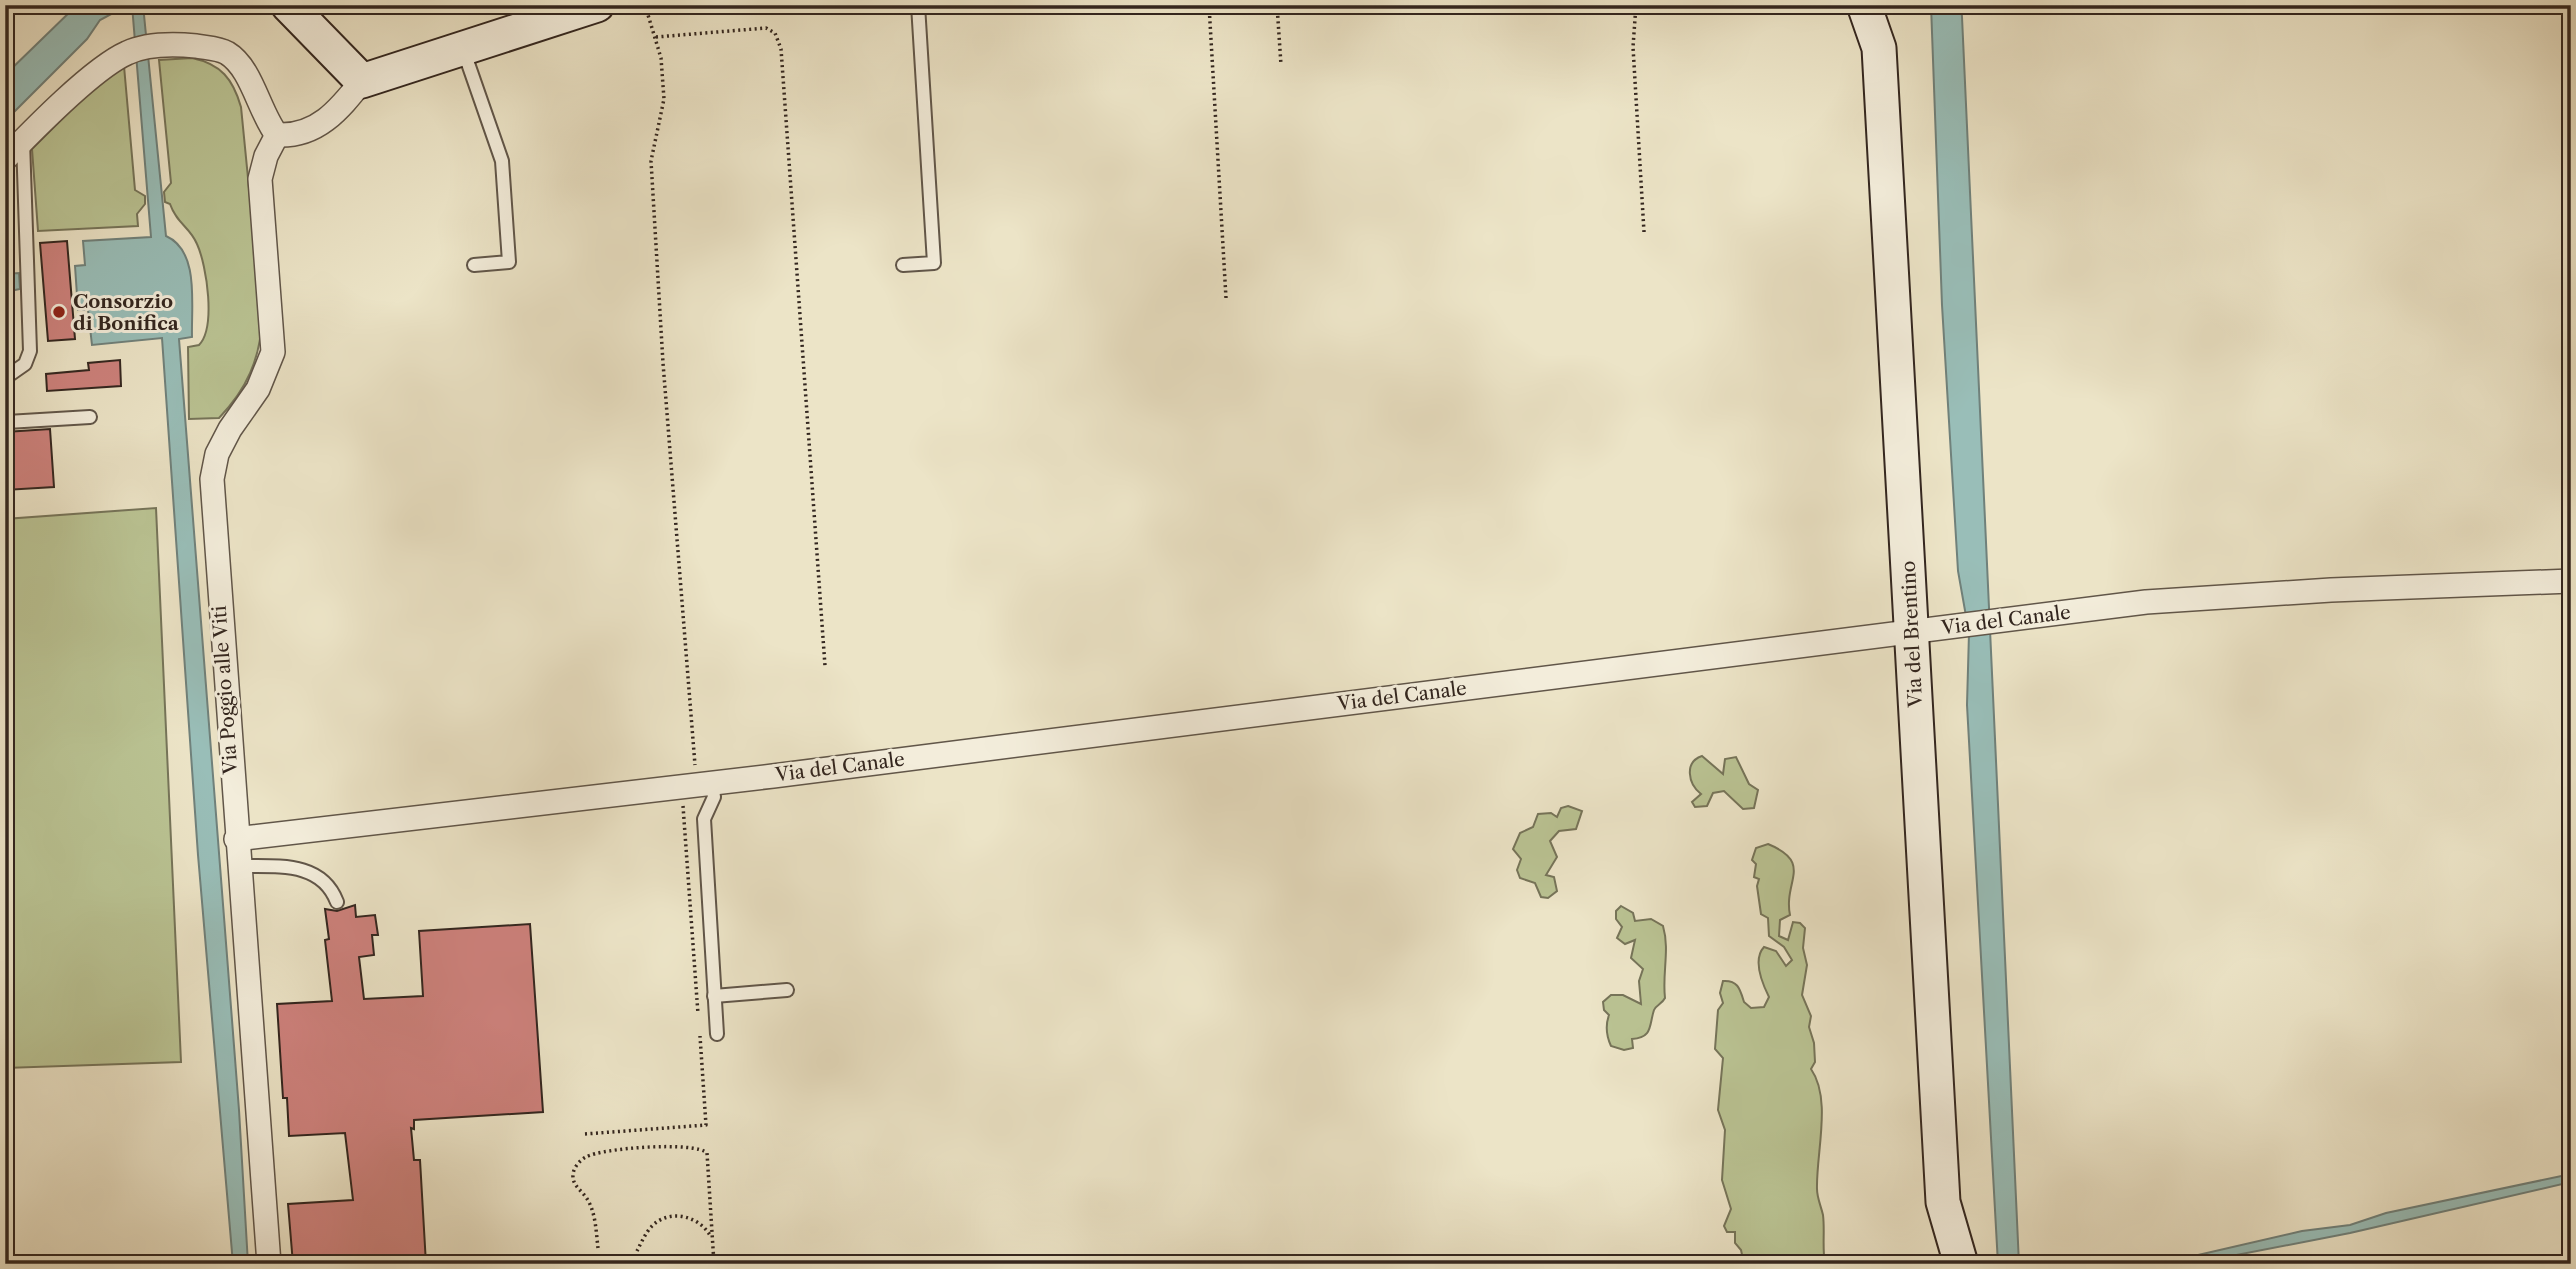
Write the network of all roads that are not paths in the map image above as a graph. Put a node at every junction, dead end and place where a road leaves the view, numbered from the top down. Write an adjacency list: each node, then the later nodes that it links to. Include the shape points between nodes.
1 (597, 5): 5 (street)
2 (918, 5): 11 (lane, via 934,263)
3 (1864, 5): 16 (street, Via del Brentino, via 1879,48)
4 (299, 17): 6 (street)
5 (463, 46): 6 (street); 10 (lane, via 502,161 509,262)
6 (362, 81): 7 (street, via 339,110 312,131)
7 (277, 135): 8 (street, via 238,63 227,53 180,44 129,52 107,64); 18 (street, Via Poggio alle Viti, via 260,179 274,352 258,389 217,454 212,480)
8 (23, 141): 9 (street); 12 (lane, via 30,351 25,364)
9 (5, 159)
10 (474, 265)
11 (903, 265)
12 (5, 378)
13 (5, 406): 14 (lane, via 7,422)
14 (90, 417)
15 (2571, 581): 16 (street, Via del Canale, via 2147,602)
16 (1912, 632): 17 (street, Via del Canale); 25 (street, Via del Brentino, via 1943,1202)
17 (696, 785): 18 (street, Via del Canale); 22 (lane, via 715,797 704,819)
18 (236, 839): 19 (street, Via Poggio alle Viti)
19 (238, 866): 20 (lane, via 307,871 331,886); 24 (street, Via Poggio alle Viti)
20 (337, 902)
21 (787, 990): 22 (lane)
22 (714, 996): 23 (lane)
23 (717, 1034)
24 (269, 1264)
25 (1961, 1264)

